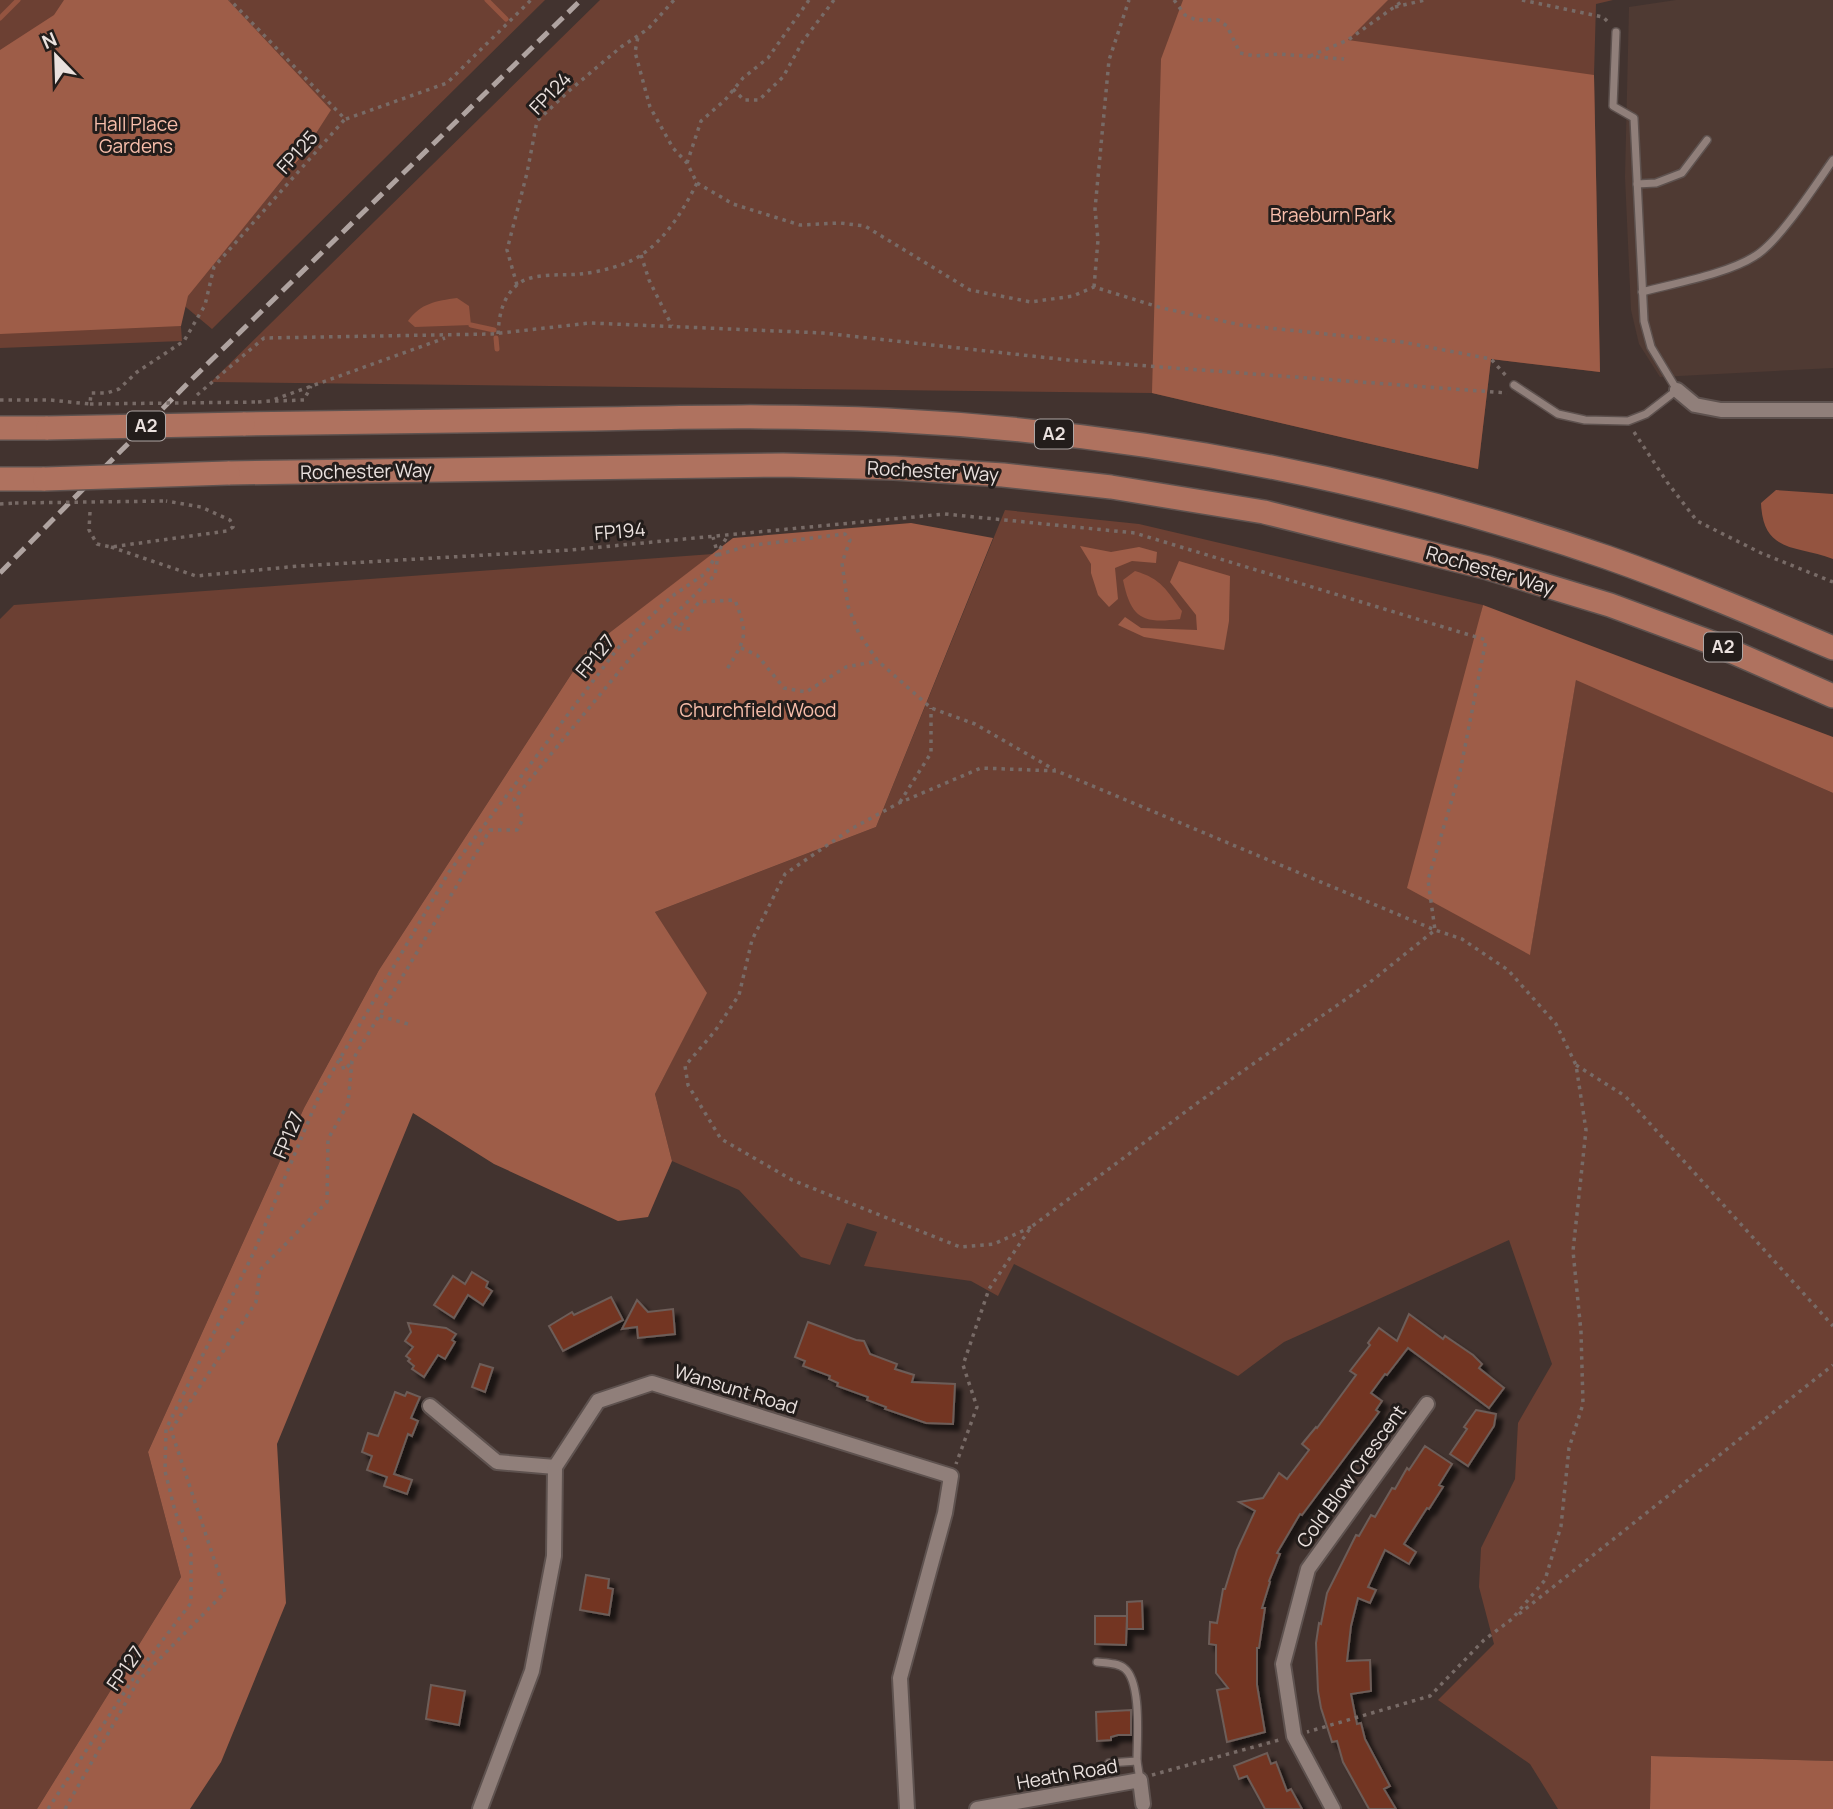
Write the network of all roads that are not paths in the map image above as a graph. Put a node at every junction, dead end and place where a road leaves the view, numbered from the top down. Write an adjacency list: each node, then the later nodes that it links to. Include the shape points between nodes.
1 (1616, 32): 4 (lane, via 1613,106 1634,118)
2 (1707, 140): 4 (lane, via 1682,173 1656,183)
3 (1833, 160): 5 (lane, via 1767,247 1755,256 1717,272)
4 (1637, 184): 5 (lane)
5 (1642, 292): 7 (lane, via 1651,347)
6 (1514, 385): 7 (lane, via 1558,414 1585,420 1628,421 1646,414)
7 (1677, 390): 8 (street, via 1695,405 1721,410)
8 (1833, 410)
9 (0, 428): 11 (highway, A2, bridge, via 769,416 888,420 1127,443 1366,487 1486,520 1605,557)
10 (0, 479): 12 (highway, Rochester Way / A2, bridge, via 797,466 1003,475 1111,487 1264,512 1488,568 1710,642)
11 (1833, 648)
12 (1833, 696)
13 (1427, 1405): 24 (street, Cold Blow Crescent, via 1308,1569 1283,1664 1294,1736)
14 (430, 1406): 15 (street, via 497,1462)
15 (555, 1467): 21 (street, via 554,1556 533,1671); 22 (street, Wansunt Road, via 598,1401 652,1383 951,1476 900,1678)
16 (1097, 1662): 17 (lane, via 1122,1666 1132,1680)
17 (1138, 1761): 18 (lane); 19 (lane)
18 (1109, 1763)
19 (1140, 1780): 20 (street, Heath Road); 23 (street, Heath Road)
20 (1143, 1804)
21 (480, 1809)
22 (907, 1809)
23 (977, 1809)
24 (1333, 1809)

